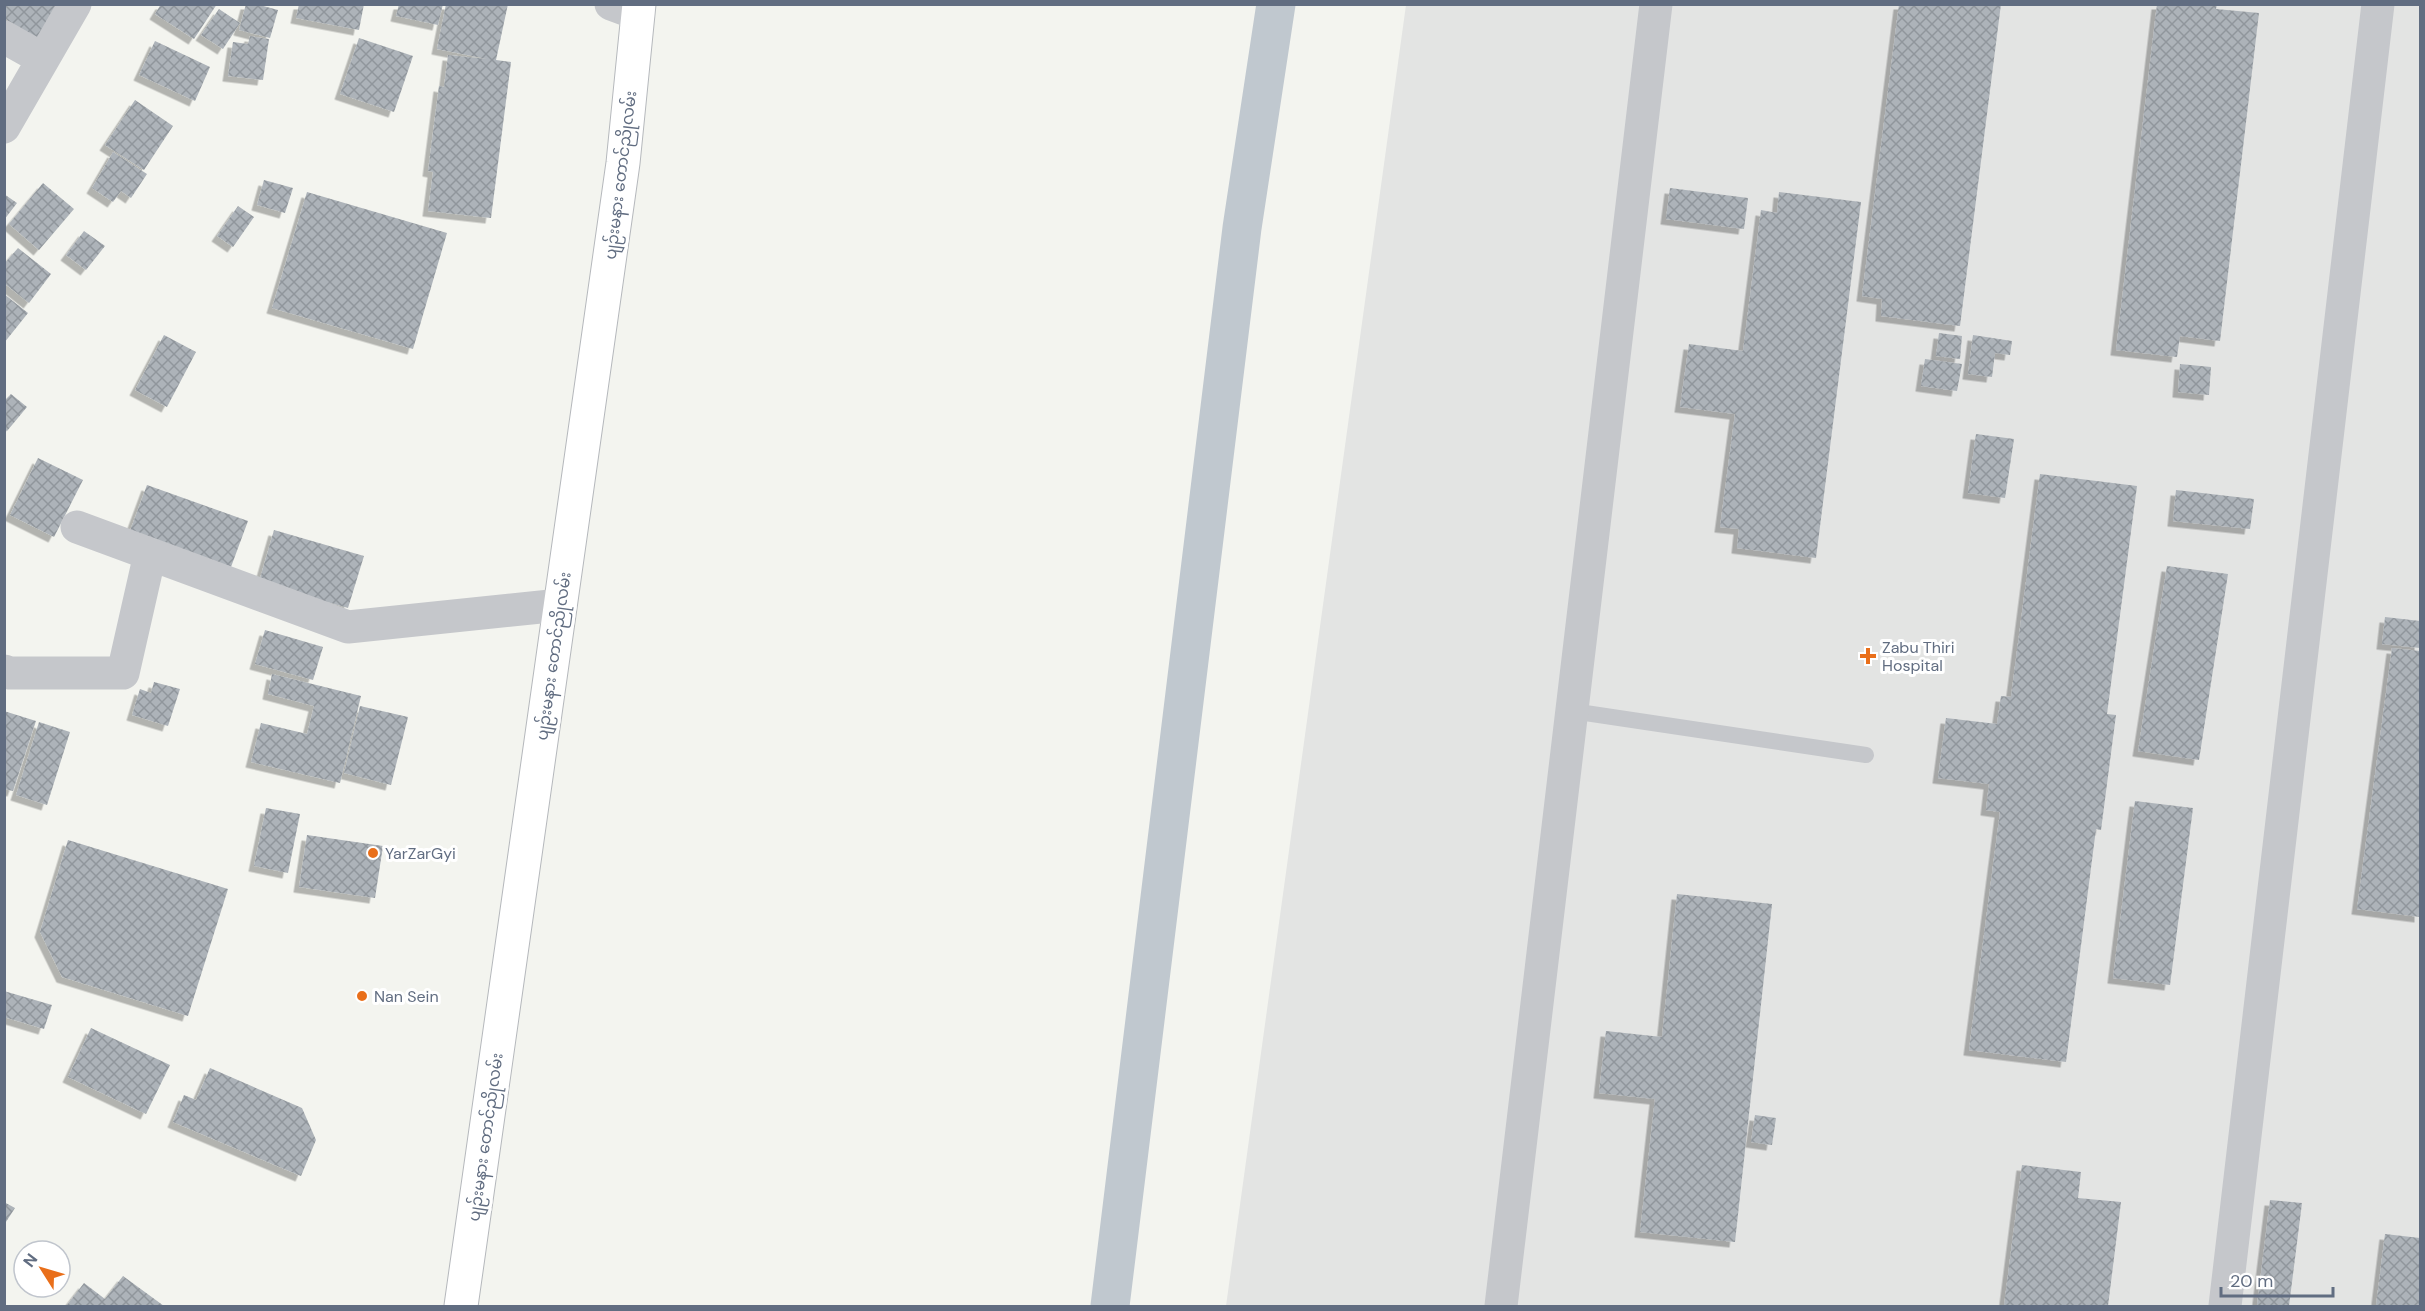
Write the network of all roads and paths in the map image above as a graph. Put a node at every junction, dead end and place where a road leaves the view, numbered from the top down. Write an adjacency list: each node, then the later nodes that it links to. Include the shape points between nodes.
1 (75, 4): 6 (street)
2 (1656, 4): 12 (street)
3 (2378, 4): 16 (street)
4 (630, 8): 10 (main road, ပျဉ်းမနား တောင်ညိုလမ်း, via 623,163)
5 (4, 37): 6 (street)
6 (43, 59): 7 (street)
7 (4, 127)
8 (76, 527): 9 (street)
9 (150, 554): 10 (street, via 348,627); 11 (street, via 123,674)
10 (560, 605): 14 (main road, ပျဉ်းမနား တောင်ညိုလမ်း)
11 (4, 671)
12 (1572, 711): 13 (lane); 15 (street)
13 (1866, 755)
14 (461, 1306)
15 (1501, 1306)
16 (2225, 1306)

